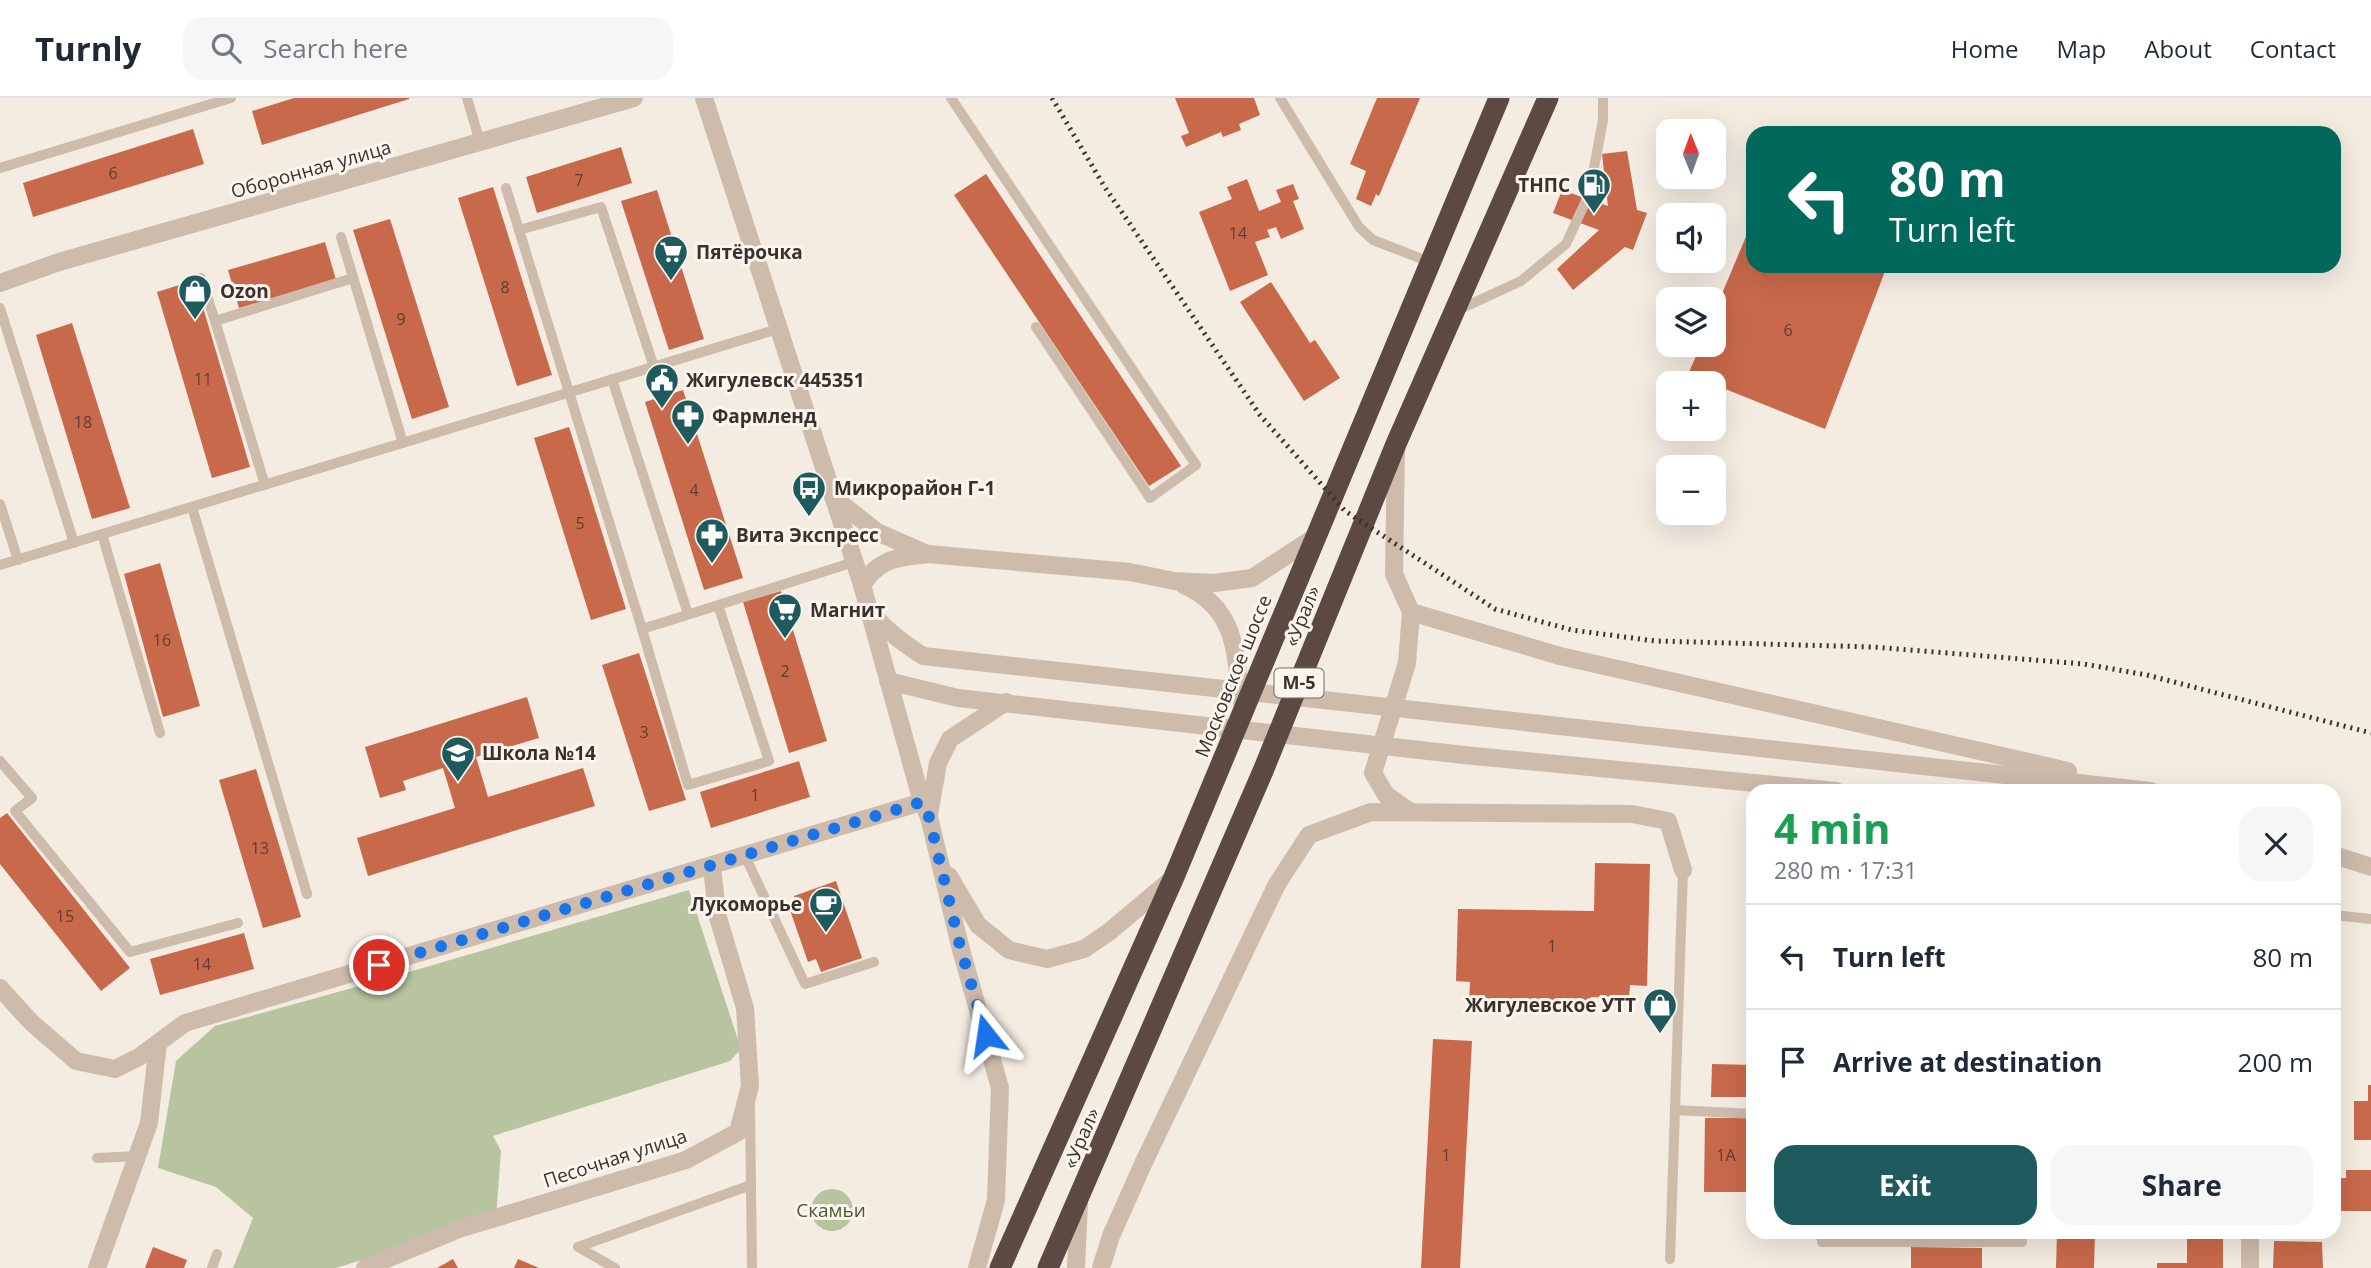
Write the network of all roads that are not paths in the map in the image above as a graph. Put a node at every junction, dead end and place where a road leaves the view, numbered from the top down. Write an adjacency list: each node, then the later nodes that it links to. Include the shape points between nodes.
1 (231, 98): 11 (lane)
2 (467, 98): 10 (lane)
3 (634, 98): 10 (street, Оборонная улица)
4 (704, 98): 23 (street)
5 (951, 98): 22 (lane, via 1196,465 1150,499)
6 (1280, 98): 15 (lane, via 1359,227 1373,240)
7 (1499, 98): 15 (highway, Московское шоссе / М-5)
8 (1548, 98): 20 (highway, «Урал» / М-5)
9 (1603, 98): 20 (lane, via 1589,194 1566,244 1521,281)
10 (480, 142): 18 (street, Оборонная улица, via 59,262)
11 (0, 168)
12 (506, 188): 13 (lane)
13 (519, 230): 24 (lane, via 601,207); 26 (lane)
14 (341, 237): 17 (lane)
15 (1430, 262): 34 (highway, Московское шоссе / М-5)
16 (201, 278): 21 (lane)
17 (353, 278): 21 (lane); 27 (lane)
18 (0, 283)
19 (0, 308): 35 (lane)
20 (1455, 311): 28 (highway, «Урал» / М-5)
21 (215, 321): 29 (lane)
22 (1036, 327)
23 (778, 329): 24 (lane); 30 (street)
24 (654, 367): 25 (lane)
25 (612, 379): 26 (lane); 45 (lane)
26 (568, 393): 27 (lane); 46 (lane)
27 (403, 443): 29 (lane)
28 (1396, 444): 44 (street, via 1394,574); 77 (highway, «Урал» / М-5, via 1258,783)
29 (265, 485): 32 (lane)
30 (831, 496): 36 (street, via 877,533); 38 (street)
31 (0, 504): 37 (lane)
32 (192, 507): 33 (lane); 64 (lane)
33 (102, 534): 35 (lane); 50 (lane)
34 (1315, 537): 40 (street, via 1252,578); 49 (highway, Московское шоссе / М-5)
35 (74, 543): 37 (lane)
36 (928, 554): 40 (street, via 1130,572); 41 (street, via 896,558 873,568)
37 (18, 559): 39 (lane)
38 (855, 562): 41 (street); 42 (lane)
39 (0, 565)
40 (1174, 581): 49 (street, via 1202,593 1222,614 1236,648)
41 (862, 585): 43 (street)
42 (718, 605): 45 (lane); 46 (lane, via 769,761 688,785)
43 (866, 606): 47 (street); 53 (street, via 894,638 923,656)
44 (1411, 612): 54 (street, via 1560,656); 56 (street, via 1407,663 1373,773 1386,795)
45 (688, 614): 46 (lane)
46 (642, 629)
47 (888, 681): 48 (street, via 957,698); 55 (street)
48 (1006, 702): 52 (street); 55 (street, via 950,739)
49 (1242, 715): 63 (highway, Московское шоссе / М-5)
50 (160, 733)
51 (0, 761): 67 (lane, via 32,798 15,811 130,952)
52 (1764, 784)
53 (2093, 784)
54 (2123, 784)
55 (925, 810): 57 (street); 58 (street)
56 (1409, 811): 62 (street, via 1632,814 1668,821); 92 (street, via 1371,812 1309,835 1277,884 1138,1176)
57 (745, 856): 60 (street); 68 (lane, via 805,984)
58 (937, 856): 63 (street, via 978,925 1009,950 1047,959 1084,949); 88 (street, via 1000,1088 996,1200)
59 (2341, 857): 61 (street)
60 (712, 866): 70 (street, via 185,1023); 71 (street, Песочная улица, via 717,914 746,1008)
61 (2371, 867)
62 (1683, 870): 72 (lane)
63 (1174, 877): 89 (highway, Московское шоссе / М-5)
64 (307, 894)
65 (2341, 916): 66 (lane)
66 (2371, 919)
67 (238, 923)
68 (874, 962)
69 (0, 988): 70 (street, via 76,1061 115,1069)
70 (158, 1043): 74 (street, via 149,1123)
71 (750, 1086): 76 (lane); 85 (street, Песочная улица, via 738,1132 686,1160 458,1230)
72 (1675, 1110): 73 (lane); 82 (lane)
73 (1746, 1114)
74 (138, 1156): 75 (lane); 83 (street)
75 (97, 1158)
76 (751, 1185): 86 (lane, via 578,1247); 87 (lane)
77 (1080, 1199): 90 (highway, «Урал» / М-5); 91 (street)
78 (1822, 1239): 79 (lane)
79 (2022, 1239)
80 (2250, 1239): 93 (street)
81 (217, 1254): 84 (lane)
82 (1670, 1259)
83 (97, 1268)
84 (212, 1268)
85 (365, 1268)
86 (615, 1268)
87 (752, 1268)
88 (978, 1268)
89 (1000, 1268)
90 (1048, 1268)
91 (1076, 1268)
92 (1101, 1268)
93 (2250, 1268)

